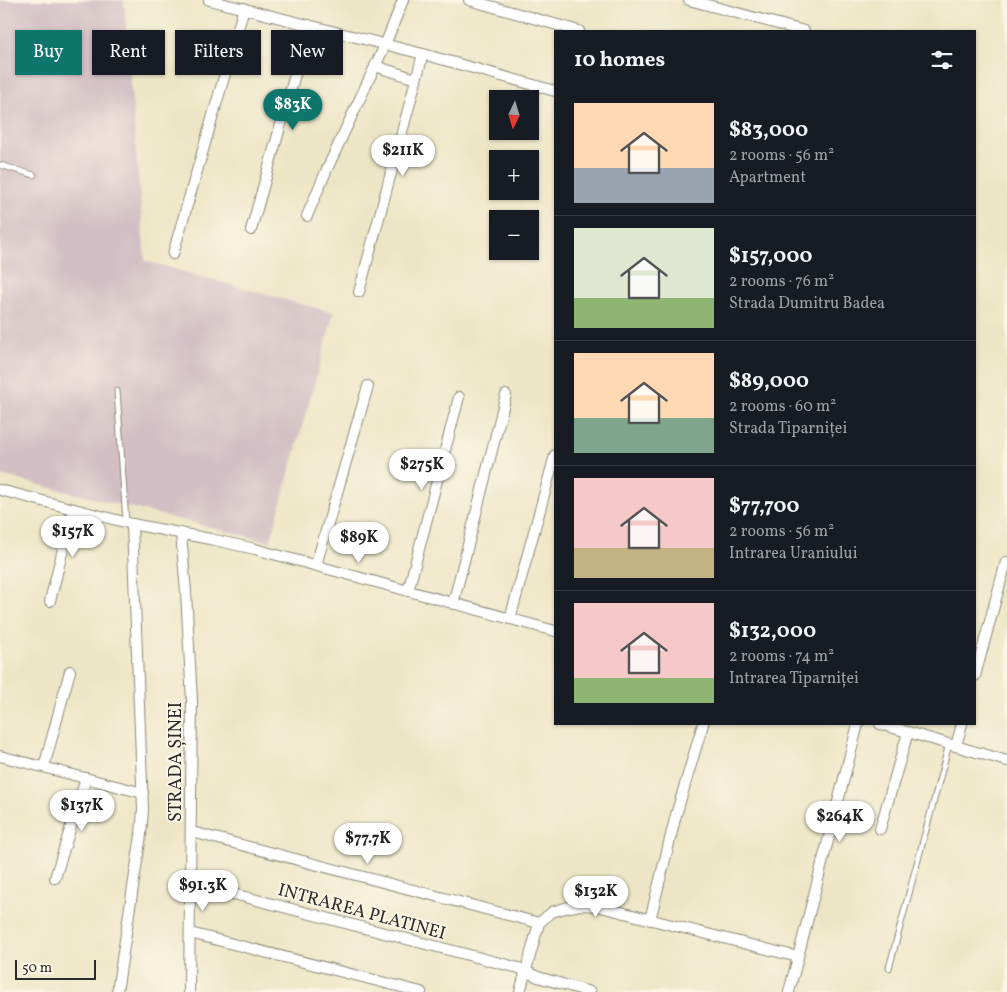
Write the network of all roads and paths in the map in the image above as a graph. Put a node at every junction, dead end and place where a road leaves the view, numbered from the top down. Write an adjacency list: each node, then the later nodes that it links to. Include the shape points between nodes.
1 (209, 0): 5 (street)
2 (404, 0): 11 (street)
3 (469, 0): 8 (street)
4 (689, 0): 6 (street)
5 (244, 8): 7 (street); 20 (street)
6 (764, 20): 9 (street); 10 (street)
7 (309, 25): 11 (street); 19 (street)
8 (575, 30)
9 (760, 30)
10 (800, 30)
11 (385, 45): 12 (street); 13 (street)
12 (423, 54): 14 (street); 15 (street)
13 (375, 66): 14 (street); 18 (street)
14 (416, 78): 21 (street)
15 (554, 92)
16 (0, 166): 17 (lane)
17 (34, 175)
18 (307, 216)
19 (251, 230)
20 (173, 254)
21 (359, 292)
22 (368, 386): 32 (street)
23 (117, 391): 29 (lane)
24 (506, 395): 35 (street)
25 (460, 397): 33 (street)
26 (554, 459): 36 (street)
27 (0, 490): 28 (street)
28 (73, 509): 29 (street); 34 (street)
29 (129, 523): 30 (street); 50 (street)
30 (181, 533): 32 (street); 52 (street, STRADA ȘINEI, via 192,701)
31 (1006, 562): 39 (street)
32 (316, 565): 33 (street)
33 (408, 591): 35 (street)
34 (50, 601)
35 (453, 604): 36 (street)
36 (510, 619): 37 (street)
37 (554, 631)
38 (70, 671): 48 (street)
39 (976, 672)
40 (703, 725): 55 (street)
41 (858, 725): 58 (street)
42 (884, 725): 44 (street)
43 (962, 725): 45 (street)
44 (908, 732): 45 (street); 51 (street)
45 (952, 745): 47 (street); 59 (lane)
46 (0, 756): 48 (street)
47 (1007, 760)
48 (44, 767): 49 (street)
49 (86, 778): 50 (street); 53 (street)
50 (143, 794): 61 (street, via 141,835)
51 (880, 829)
52 (192, 832): 54 (street, STRADA ȘINEI); 56 (street)
53 (55, 878)
54 (191, 883): 57 (street, STRADA ȘINEI); 60 (street, INTRAREA PLATINEI)
55 (650, 920): 56 (street, via 597,906 580,905 552,912); 58 (street)
56 (539, 923): 60 (street)
57 (190, 933): 62 (street, STRADA ȘINEI); 63 (street)
58 (798, 957): 66 (street)
59 (889, 968)
60 (526, 972): 64 (street); 65 (street, INTRAREA PLATINEI)
61 (117, 992)
62 (189, 992)
63 (421, 992)
64 (520, 992)
65 (590, 992)
66 (789, 992)

